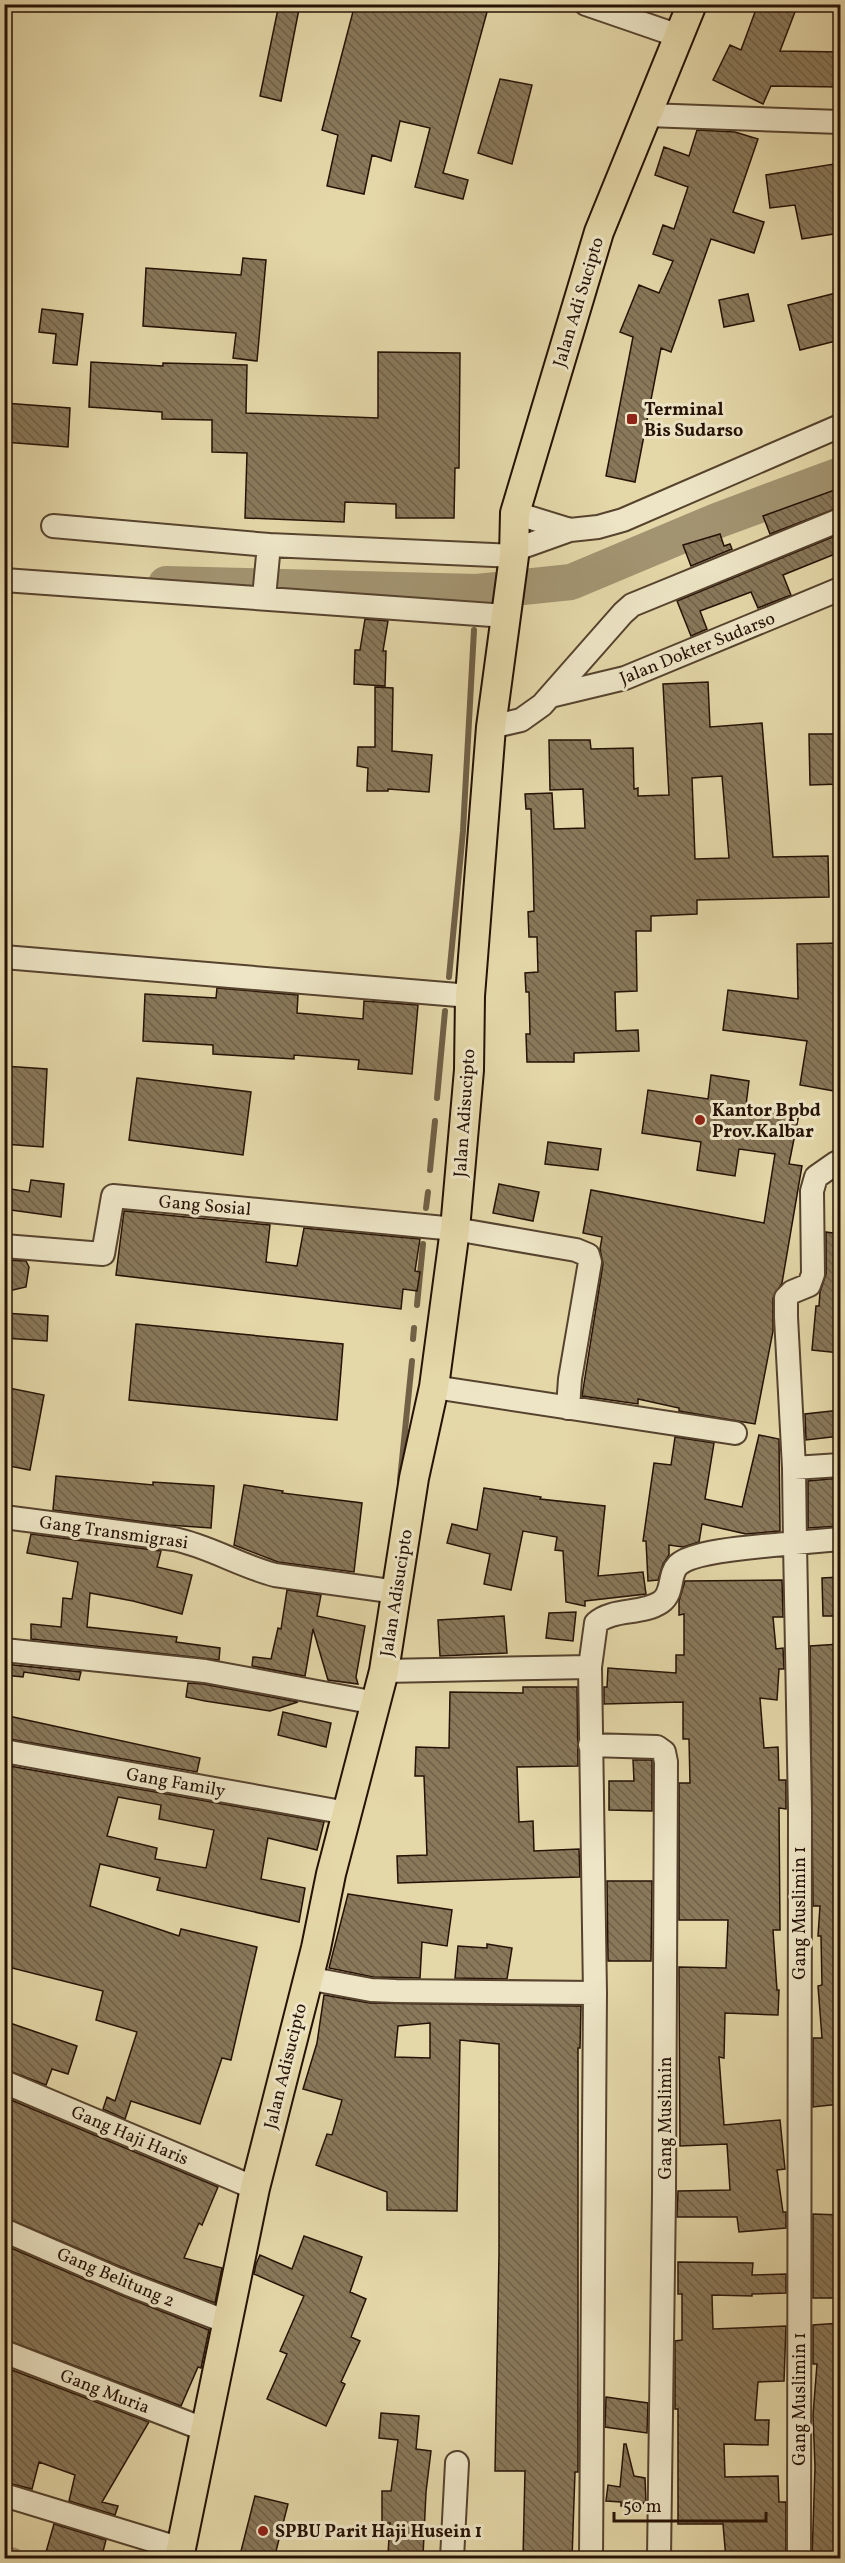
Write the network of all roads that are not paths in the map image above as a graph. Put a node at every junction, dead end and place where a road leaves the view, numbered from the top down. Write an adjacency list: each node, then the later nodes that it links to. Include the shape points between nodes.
1 (586, 4): 3 (street)
2 (693, 4): 3 (main road, Jalan Adi Sucipto)
3 (679, 36): 4 (main road, Jalan Adi Sucipto)
4 (647, 115): 5 (street); 7 (main road, Jalan Adi Sucipto, via 599,232)
5 (840, 122)
6 (840, 426): 10 (street, via 622,519)
7 (515, 513): 10 (street); 13 (main road, Jalan Adi Sucipto)
8 (840, 520): 16 (street, via 632,605)
9 (53, 526): 11 (street)
10 (570, 530): 13 (street)
11 (268, 554): 13 (street); 15 (street)
12 (4, 580): 15 (street)
13 (510, 583): 15 (street); 17 (main road, Jalan Adisucipto)
14 (840, 589): 16 (street, Jalan Dokter Sudarso, via 625,678)
15 (264, 597)
16 (550, 696): 17 (street, via 530,715)
17 (491, 727): 19 (main road, Jalan Adisucipto)
18 (4, 957): 19 (street)
19 (470, 996): 21 (main road, Jalan Adisucipto, via 469,1070)
20 (840, 1164): 27 (street, Gang Muslimin 1, via 816,1178 812,1191 813,1274 809,1285 786,1298)
21 (454, 1229): 22 (street, Gang Sosial, via 113,1196 103,1254); 23 (main road, Jalan Adisucipto); 24 (street, via 588,1255)
22 (4, 1246)
23 (434, 1387): 24 (street); 31 (main road, Jalan Adisucipto, via 414,1478)
24 (568, 1408): 25 (street)
25 (735, 1433)
26 (840, 1465): 27 (street)
27 (794, 1468): 30 (street, Gang Muslimin 1)
28 (4, 1516): 31 (street, Gang Transmigrasi, via 174,1539 275,1575)
29 (840, 1539): 30 (street)
30 (795, 1543): 33 (street, via 704,1554 684,1561 676,1567 668,1594 661,1602 596,1623); 53 (street, Gang Muslimin 1, via 800,1811)
31 (397, 1592): 34 (main road, Jalan Adisucipto)
32 (4, 1650): 35 (street, via 205,1671)
33 (590, 1667): 34 (street); 36 (street)
34 (384, 1671): 35 (main road, Jalan Adisucipto)
35 (375, 1703): 38 (main road, Jalan Adisucipto)
36 (590, 1745): 40 (street); 52 (street, Gang Muslimin, via 657,1747 666,1762)
37 (4, 1751): 38 (street, Gang Family)
38 (347, 1813): 39 (main road, Jalan Adisucipto)
39 (307, 1978): 40 (street, via 371,1990); 42 (main road, Jalan Adisucipto)
40 (595, 1993): 51 (street)
41 (4, 2082): 42 (street, Gang Haji Haris)
42 (255, 2188): 44 (main road, Jalan Adisucipto)
43 (4, 2230): 44 (street, Gang Belitung 2)
44 (227, 2322): 46 (main road, Jalan Adisucipto)
45 (4, 2352): 46 (street, Gang Muria)
46 (206, 2430): 49 (main road, Jalan Adisucipto)
47 (457, 2463): 50 (street)
48 (4, 2495): 49 (street)
49 (180, 2554)
50 (452, 2559)
51 (591, 2559)
52 (659, 2559)
53 (799, 2559)

